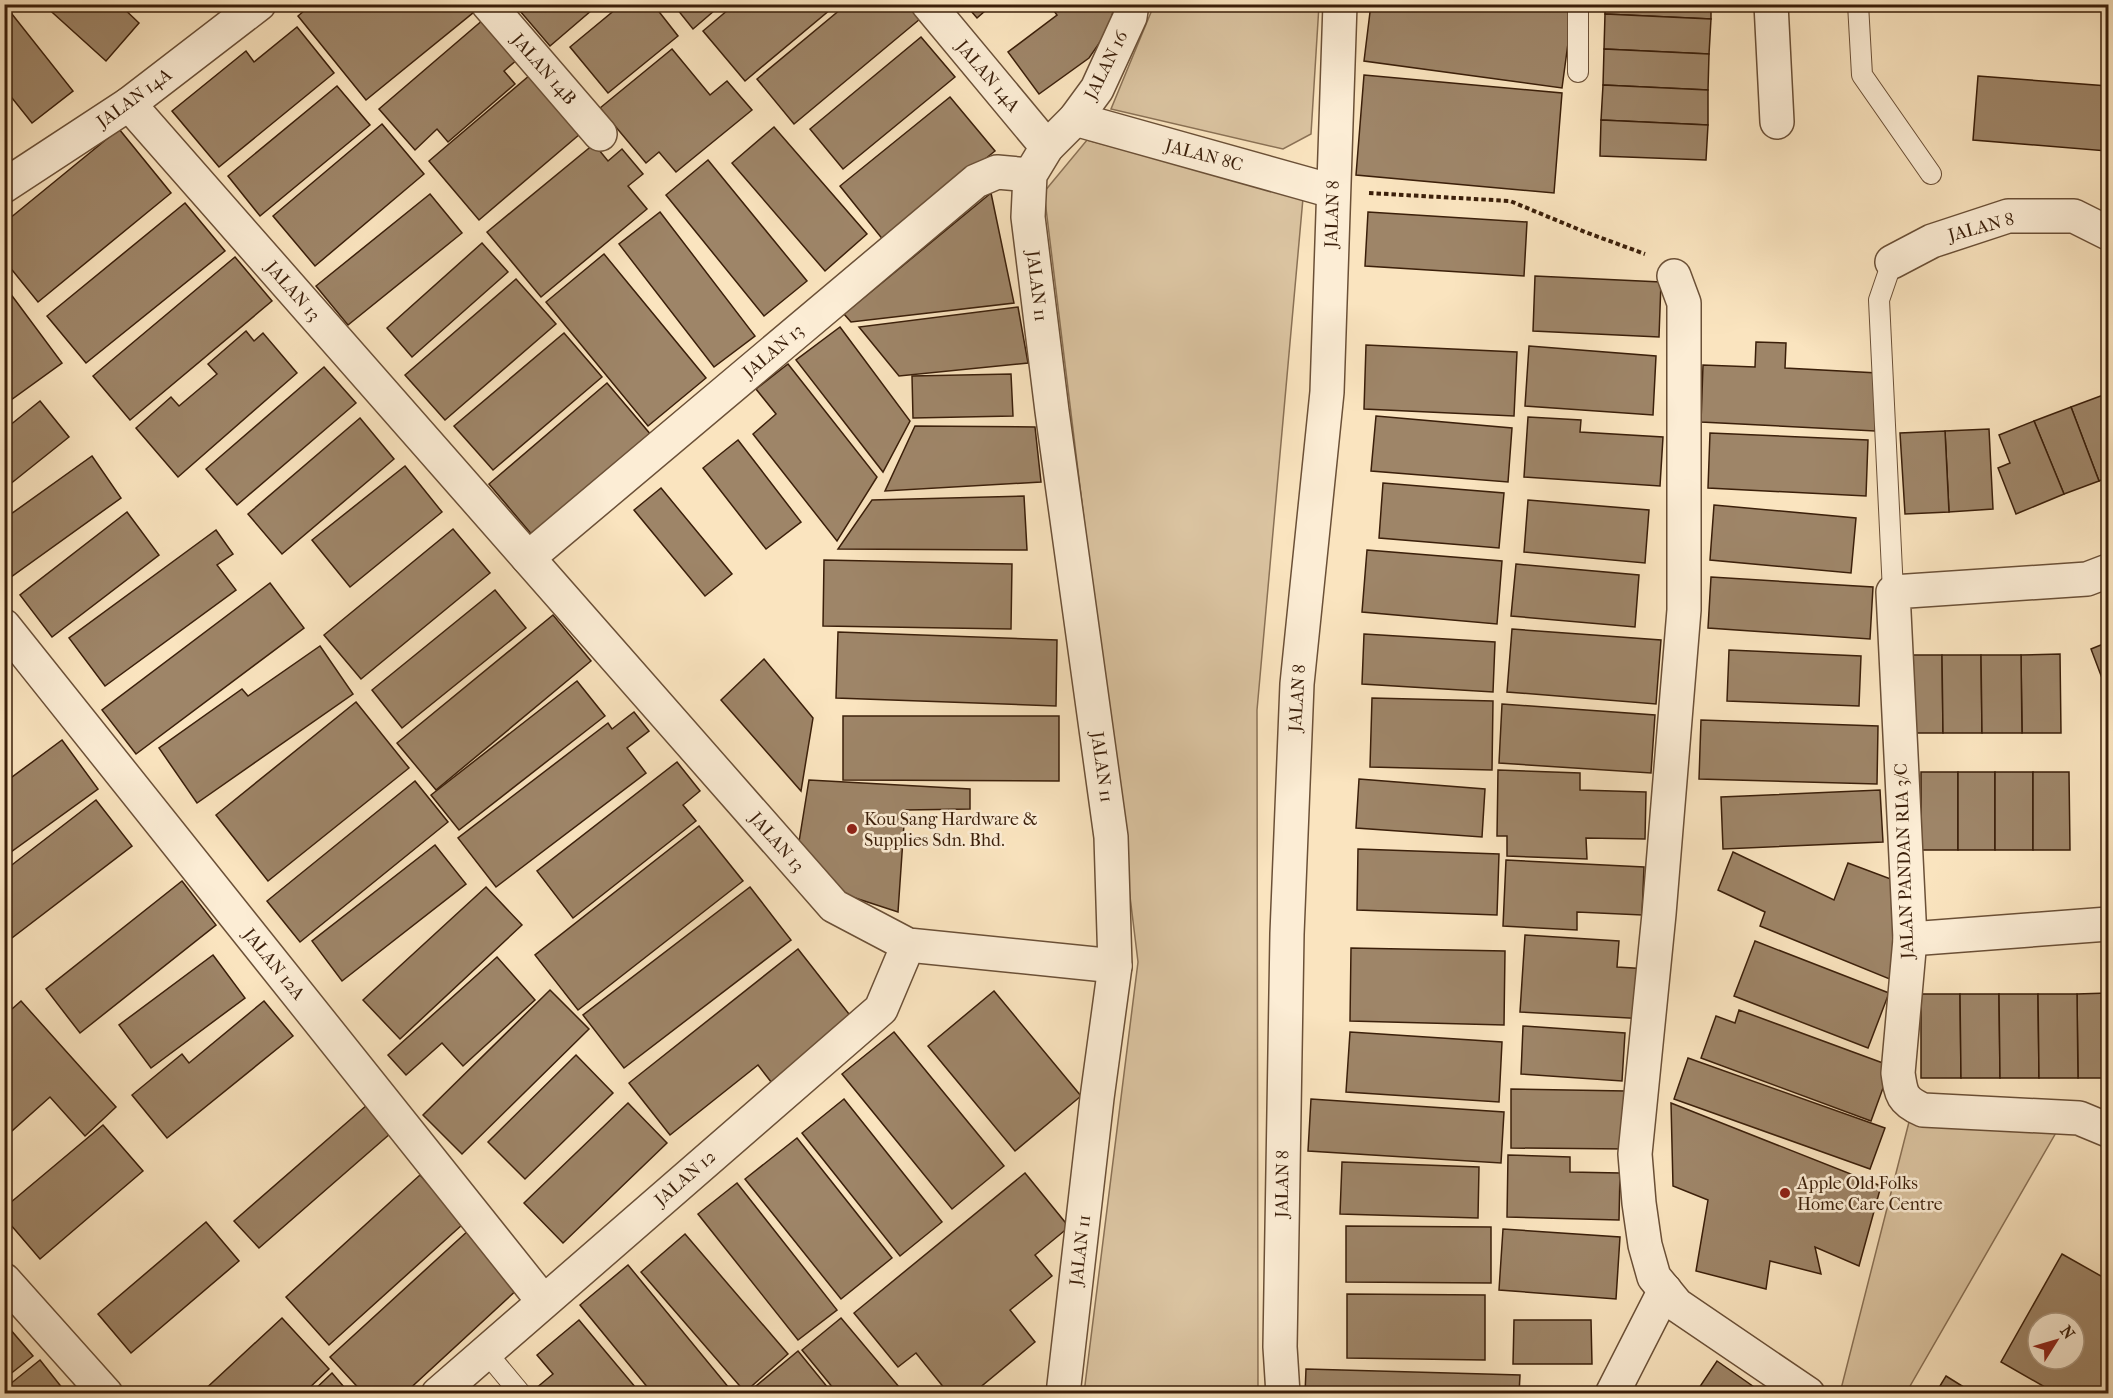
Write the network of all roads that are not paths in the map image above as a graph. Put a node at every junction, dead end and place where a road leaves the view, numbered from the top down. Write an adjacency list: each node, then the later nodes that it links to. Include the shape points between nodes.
1 (259, 4): 10 (street, JALAN 14A)
2 (488, 4): 13 (street, JALAN 14B)
3 (928, 4): 14 (street, JALAN 14A)
4 (1132, 4): 11 (street, JALAN 16, via 1130,17 1097,89)
5 (1340, 4): 18 (street, JALAN 8)
6 (1578, 4): 9 (lane)
7 (1771, 4): 12 (street)
8 (1858, 4): 15 (lane, via 1862,75)
9 (1578, 72)
10 (129, 104): 17 (street, JALAN 14A); 22 (street, JALAN 13)
11 (1075, 120): 14 (street, JALAN 16); 18 (street, JALAN 8C)
12 (1777, 122)
13 (600, 134)
14 (1047, 147): 16 (street, JALAN 11)
15 (1931, 174)
16 (1030, 175): 22 (street, JALAN 13, via 997,172 976,181); 29 (street, JALAN 11, via 1028,217 1112,837)
17 (4, 186)
18 (1332, 190): 39 (street, JALAN 8, via 1326,392 1297,684 1287,922 1280,1347)
19 (2109, 233): 20 (street, JALAN 8, via 2074,216 2008,216 1932,241)
20 (1892, 262): 24 (lane, via 1879,300)
21 (1674, 276): 32 (street, via 1684,303 1683,610 1635,1154 1645,1245 1654,1277)
22 (528, 558): 28 (street, JALAN 13, via 834,906)
23 (2109, 571): 24 (street, via 2087,579)
24 (1893, 592): 27 (street, JALAN PANDAN RIA 3/C)
25 (4, 626): 33 (street, JALAN 12A)
26 (2109, 924): 27 (street)
27 (1910, 939): 30 (street, JALAN PANDAN RIA 3/C, via 1898,1072 1901,1093 1910,1104 1923,1110 2079,1119)
28 (908, 945): 29 (street, JALAN 13); 33 (street, JALAN 12, via 882,1009)
29 (1116, 966): 38 (street, JALAN 11)
30 (2109, 1130)
31 (4, 1280): 35 (street)
32 (1665, 1290): 40 (street); 41 (street, via 1677,1305)
33 (543, 1301): 34 (street, JALAN 12)
34 (486, 1352): 36 (street, JALAN 12); 37 (lane)
35 (106, 1394)
36 (438, 1394)
37 (521, 1394)
38 (1063, 1394)
39 (1283, 1394)
40 (1611, 1394)
41 (1808, 1394)

